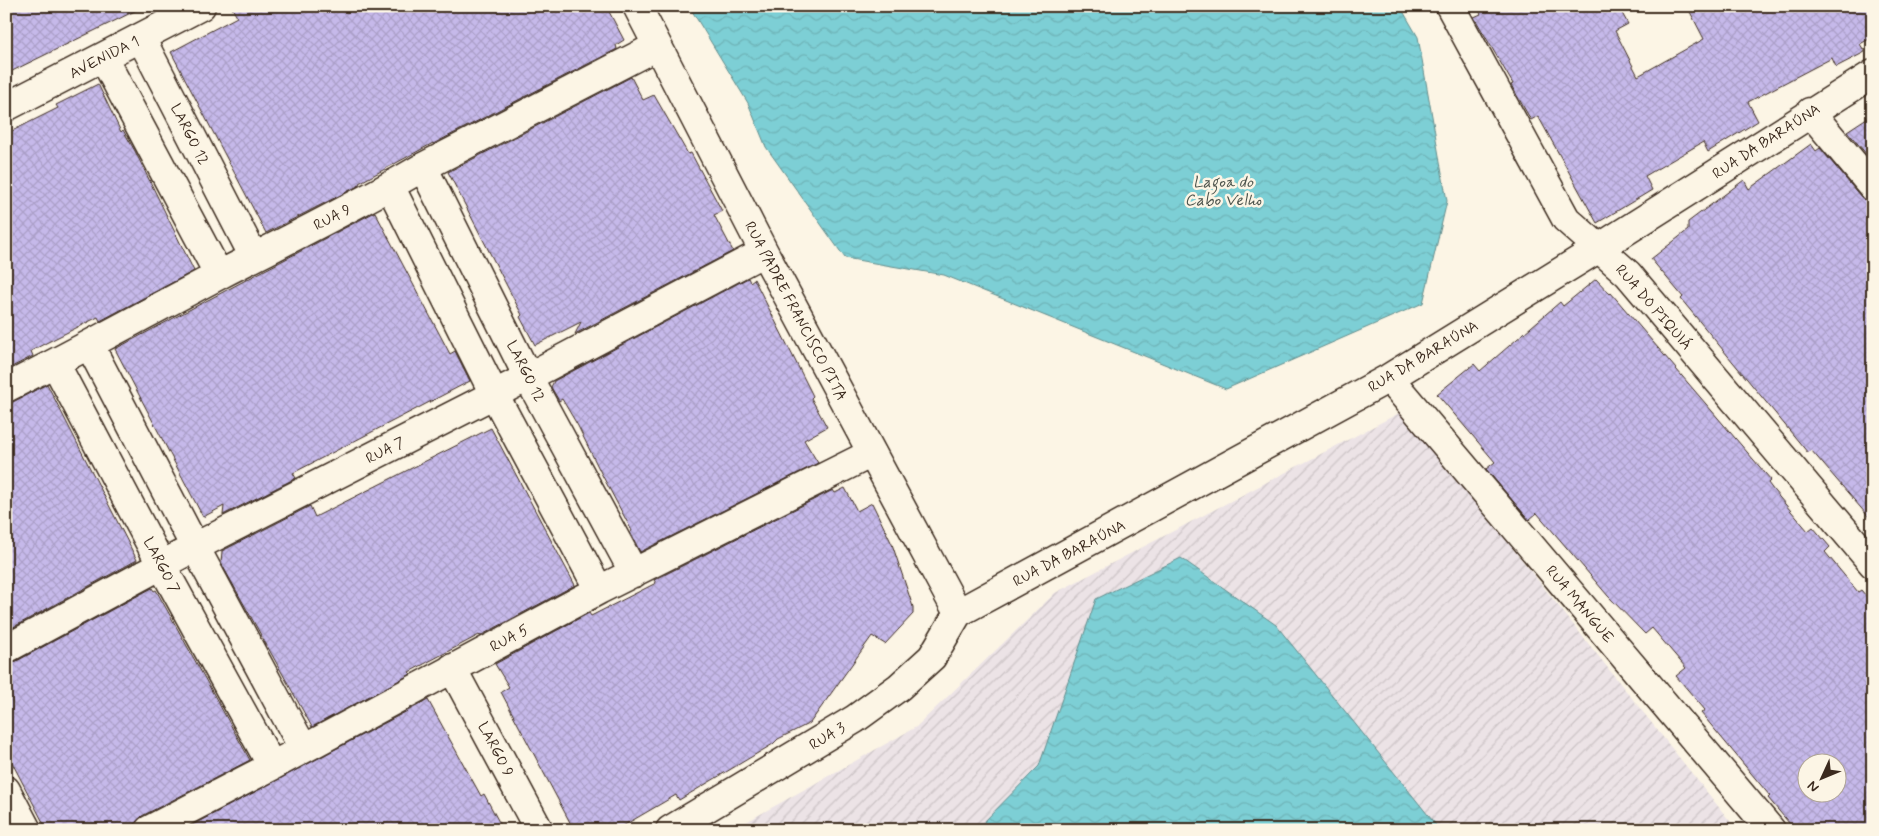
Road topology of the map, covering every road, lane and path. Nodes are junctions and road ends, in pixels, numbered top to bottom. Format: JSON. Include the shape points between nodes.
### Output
{"nodes":[{"id":1,"x":201,"y":6,"type":"edge"},
{"id":2,"x":637,"y":6,"type":"edge"},
{"id":3,"x":1450,"y":6,"type":"edge"},
{"id":4,"x":141,"y":38,"type":"junction"},
{"id":5,"x":657,"y":46,"type":"junction"},
{"id":6,"x":104,"y":57,"type":"junction"},
{"id":7,"x":1873,"y":74,"type":"edge"},
{"id":8,"x":6,"y":107,"type":"edge"},
{"id":9,"x":1810,"y":112,"type":"junction"},
{"id":10,"x":423,"y":167,"type":"junction"},
{"id":11,"x":390,"y":186,"type":"junction"},
{"id":12,"x":1873,"y":187,"type":"edge"},
{"id":13,"x":1599,"y":248,"type":"junction"},
{"id":14,"x":764,"y":252,"type":"junction"},
{"id":15,"x":254,"y":257,"type":"junction"},
{"id":16,"x":219,"y":275,"type":"junction"},
{"id":17,"x":90,"y":346,"type":"junction"},
{"id":18,"x":55,"y":363,"type":"junction"},
{"id":19,"x":528,"y":377,"type":"junction"},
{"id":20,"x":1388,"y":378,"type":"junction"},
{"id":21,"x":6,"y":388,"type":"edge"},
{"id":22,"x":494,"y":394,"type":"junction"},
{"id":23,"x":872,"y":453,"type":"junction"},
{"id":24,"x":195,"y":547,"type":"junction"},
{"id":25,"x":1873,"y":564,"type":"edge"},
{"id":26,"x":162,"y":566,"type":"junction"},
{"id":27,"x":634,"y":572,"type":"junction"},
{"id":28,"x":599,"y":590,"type":"junction"},
{"id":29,"x":958,"y":613,"type":"junction"},
{"id":30,"x":6,"y":649,"type":"edge"},
{"id":31,"x":452,"y":668,"type":"junction"},
{"id":32,"x":304,"y":748,"type":"junction"},
{"id":33,"x":272,"y":766,"type":"junction"},
{"id":34,"x":6,"y":790,"type":"edge"},
{"id":35,"x":27,"y":830,"type":"edge"},
{"id":36,"x":148,"y":830,"type":"edge"},
{"id":37,"x":539,"y":830,"type":"edge"},
{"id":38,"x":670,"y":830,"type":"edge"},
{"id":39,"x":1771,"y":830,"type":"edge"}],
"edges":[{"from":1,"to":4,"type":"street","name":"AVENIDA 1"},
{"from":2,"to":5,"type":"street","name":"RUA PADRE FRANCISCO PITA"},
{"from":3,"to":13,"type":"street","name":"RUA DO PIQUIÁ","via":[[1566,219]]},
{"from":4,"to":6,"type":"street","name":"AVENIDA 1"},
{"from":4,"to":15,"type":"street","name":"LARGO 12"},
{"from":5,"to":10,"type":"street","name":"RUA 9"},
{"from":5,"to":14,"type":"street","name":"RUA PADRE FRANCISCO PITA"},
{"from":6,"to":8,"type":"street","name":"AVENIDA 1"},
{"from":6,"to":16,"type":"street"},
{"from":7,"to":9,"type":"street","name":"RUA DA BARAÚNA"},
{"from":9,"to":12,"type":"street"},
{"from":9,"to":13,"type":"street","name":"RUA DA BARAÚNA"},
{"from":10,"to":11,"type":"street","name":"RUA 9"},
{"from":10,"to":19,"type":"street","name":"LARGO 12"},
{"from":11,"to":15,"type":"street","name":"RUA 9"},
{"from":11,"to":22,"type":"street"},
{"from":13,"to":20,"type":"street","name":"RUA DA BARAÚNA"},
{"from":13,"to":25,"type":"street","name":"RUA DO PIQUIÁ","via":[[1628,274]]},
{"from":14,"to":19,"type":"street","name":"RUA 7"},
{"from":14,"to":23,"type":"street","name":"RUA PADRE FRANCISCO PITA"},
{"from":15,"to":16,"type":"street","name":"RUA 9"},
{"from":16,"to":17,"type":"street","name":"RUA 9"},
{"from":17,"to":18,"type":"street","name":"RUA 9"},
{"from":17,"to":24,"type":"street"},
{"from":18,"to":21,"type":"street","name":"RUA 9"},
{"from":18,"to":26,"type":"street","name":"LARGO 7"},
{"from":19,"to":22,"type":"street","name":"RUA 7"},
{"from":19,"to":27,"type":"street","name":"LARGO 12"},
{"from":20,"to":29,"type":"street","name":"RUA DA BARAÚNA"},
{"from":20,"to":39,"type":"street","name":"RUA MANGUE"},
{"from":22,"to":24,"type":"street","name":"RUA 7"},
{"from":22,"to":28,"type":"street"},
{"from":23,"to":27,"type":"street","name":"RUA 5"},
{"from":23,"to":29,"type":"street","name":"RUA PADRE FRANCISCO PITA"},
{"from":24,"to":26,"type":"street","name":"RUA 7"},
{"from":24,"to":32,"type":"street"},
{"from":26,"to":30,"type":"street","name":"RUA 7"},
{"from":26,"to":33,"type":"street","name":"LARGO 7"},
{"from":27,"to":28,"type":"street","name":"RUA 5"},
{"from":28,"to":31,"type":"street","name":"RUA 5"},
{"from":29,"to":38,"type":"street","name":"RUA 3","via":[[932,657],[899,687],[856,719]]},
{"from":31,"to":32,"type":"street","name":"RUA 5"},
{"from":31,"to":37,"type":"street","name":"LARGO 9"},
{"from":32,"to":33,"type":"street","name":"RUA 5"},
{"from":33,"to":36,"type":"street","name":"RUA 5"},
{"from":34,"to":35,"type":"street"}]}
